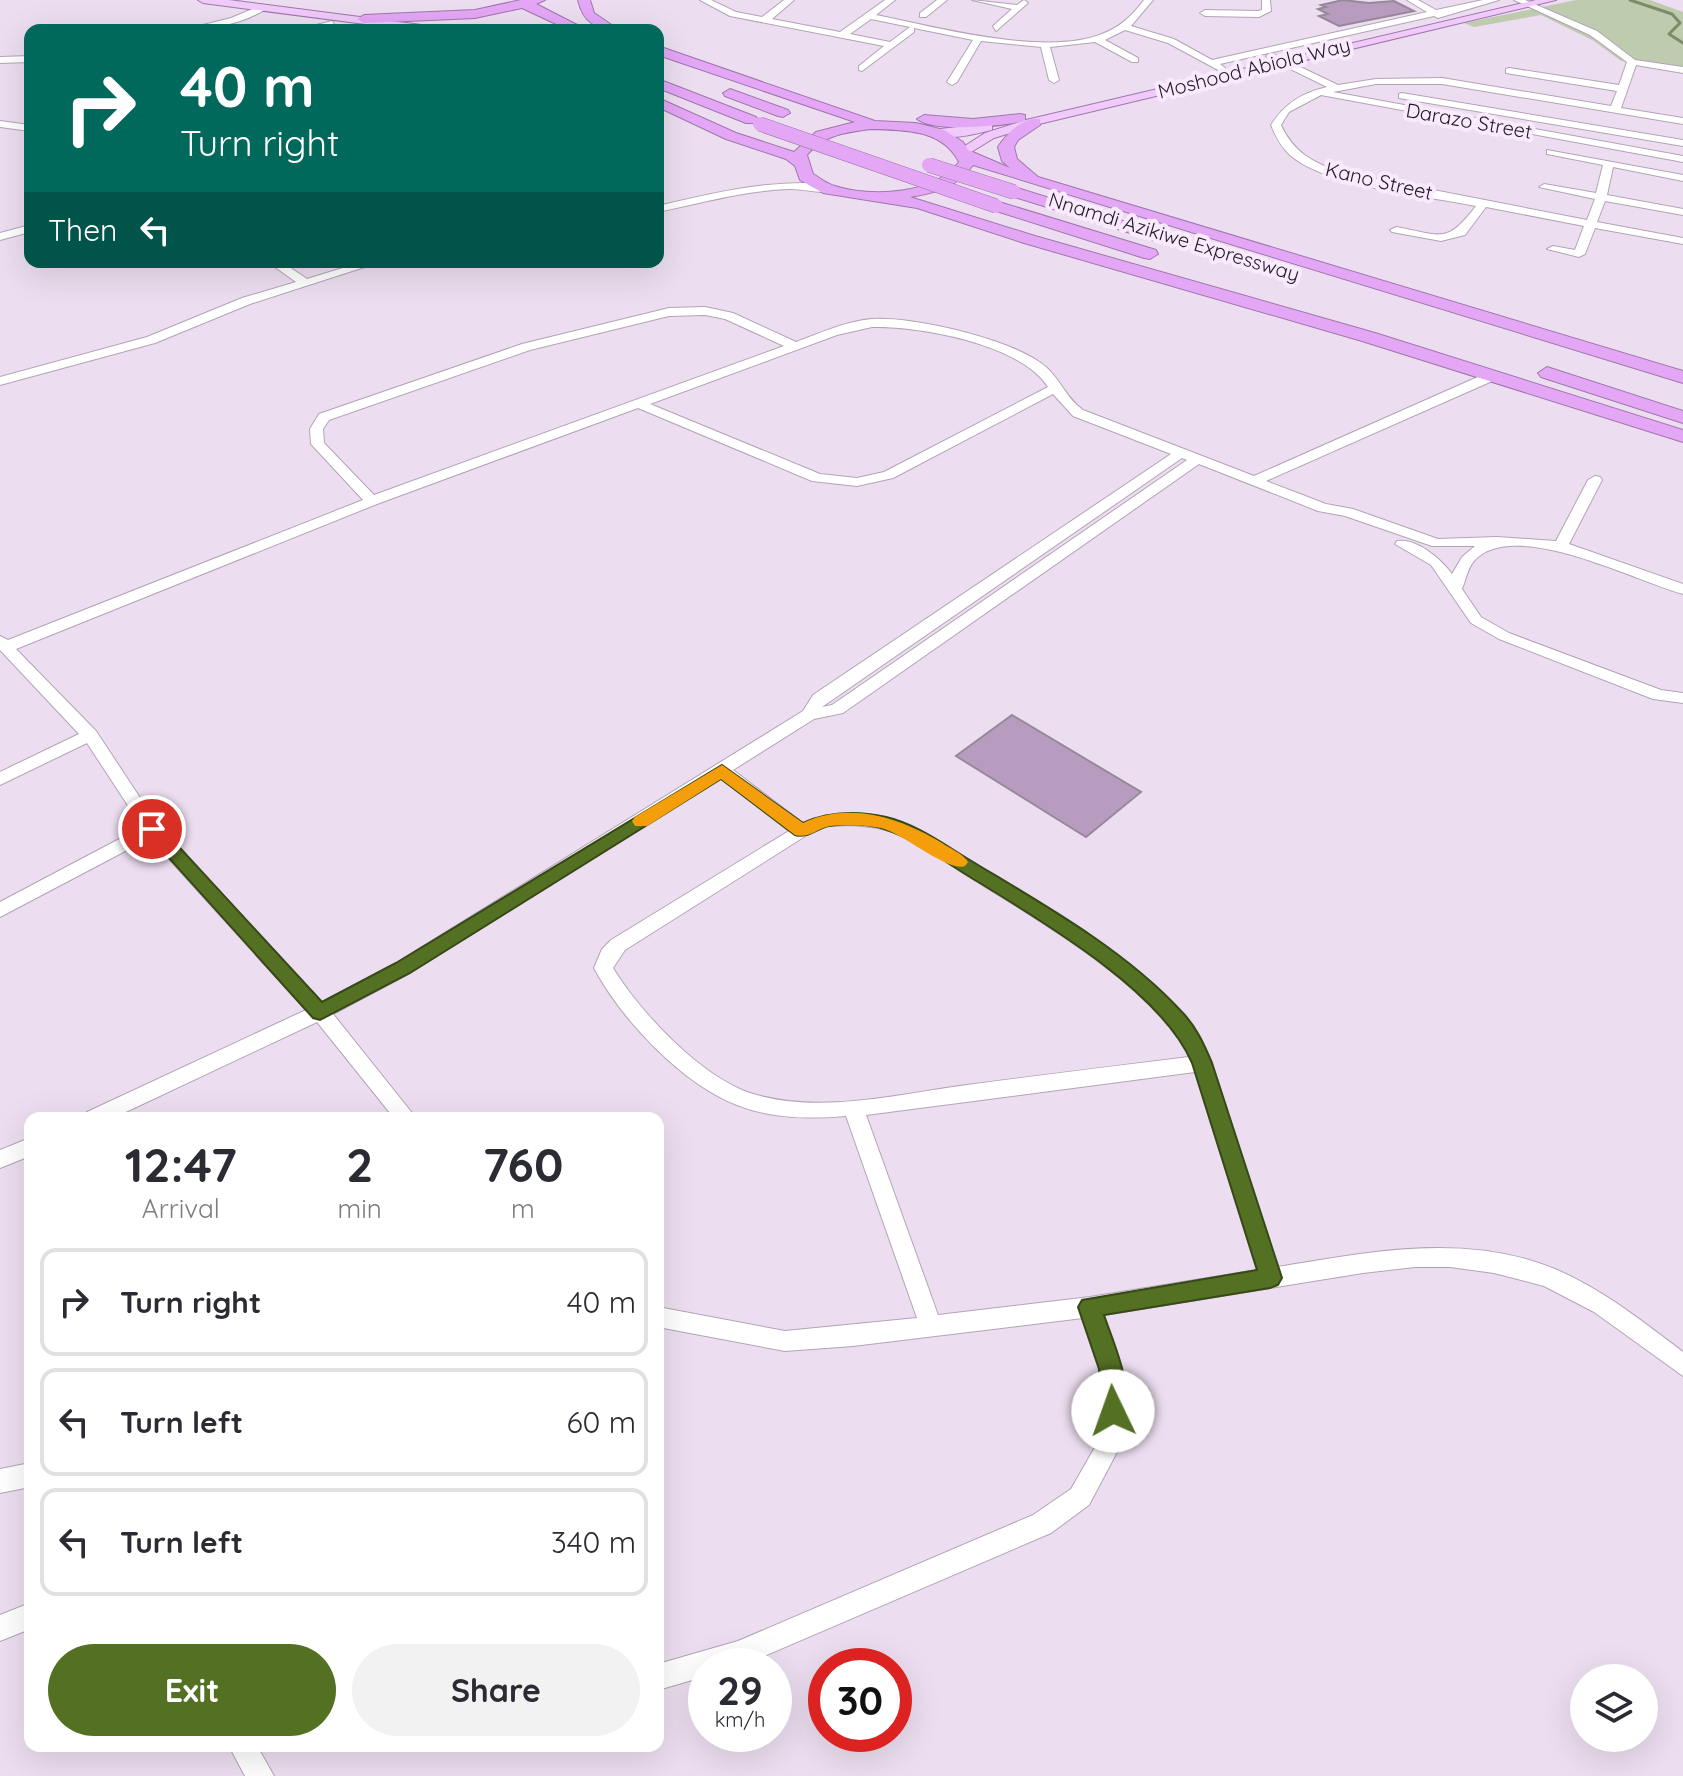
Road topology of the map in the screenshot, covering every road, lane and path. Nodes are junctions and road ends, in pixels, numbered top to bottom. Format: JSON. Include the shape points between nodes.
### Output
{"nodes":[{"id":1,"x":203,"y":0,"type":"edge"},
{"id":2,"x":539,"y":0,"type":"edge"},
{"id":3,"x":584,"y":0,"type":"edge"},
{"id":4,"x":704,"y":0,"type":"edge"},
{"id":5,"x":790,"y":0,"type":"edge"},
{"id":6,"x":891,"y":0,"type":"edge"},
{"id":7,"x":943,"y":0,"type":"edge"},
{"id":8,"x":976,"y":0,"type":"edge"},
{"id":9,"x":1028,"y":0,"type":"edge"},
{"id":10,"x":1149,"y":0,"type":"edge"},
{"id":11,"x":1266,"y":0,"type":"edge"},
{"id":12,"x":1411,"y":0,"type":"edge"},
{"id":13,"x":1495,"y":0,"type":"edge"},
{"id":14,"x":1551,"y":0,"type":"edge"},
{"id":15,"x":1521,"y":2,"type":"edge"},
{"id":16,"x":525,"y":4,"type":"junction"},
{"id":17,"x":265,"y":7,"type":"junction"},
{"id":18,"x":1019,"y":8,"type":"junction"},
{"id":19,"x":497,"y":10,"type":"junction"},
{"id":20,"x":1205,"y":13,"type":"dead end"},
{"id":21,"x":546,"y":15,"type":"junction"},
{"id":22,"x":923,"y":15,"type":"dead end"},
{"id":23,"x":870,"y":16,"type":"junction"},
{"id":24,"x":1443,"y":17,"type":"junction"},
{"id":25,"x":763,"y":21,"type":"junction"},
{"id":26,"x":520,"y":22,"type":"dead end"},
{"id":27,"x":216,"y":24,"type":"edge"},
{"id":28,"x":355,"y":24,"type":"edge"},
{"id":29,"x":370,"y":24,"type":"edge"},
{"id":30,"x":566,"y":24,"type":"edge"},
{"id":31,"x":580,"y":24,"type":"edge"},
{"id":32,"x":602,"y":24,"type":"edge"},
{"id":33,"x":1125,"y":27,"type":"junction"},
{"id":34,"x":996,"y":28,"type":"dead end"},
{"id":35,"x":911,"y":30,"type":"dead end"},
{"id":36,"x":841,"y":36,"type":"junction"},
{"id":37,"x":979,"y":37,"type":"junction"},
{"id":38,"x":1096,"y":39,"type":"junction"},
{"id":39,"x":1045,"y":44,"type":"junction"},
{"id":40,"x":892,"y":45,"type":"junction"},
{"id":41,"x":664,"y":52,"type":"edge"},
{"id":42,"x":1277,"y":58,"type":"junction"},
{"id":43,"x":24,"y":59,"type":"edge"},
{"id":44,"x":0,"y":60,"type":"edge"},
{"id":45,"x":1135,"y":60,"type":"dead end"},
{"id":46,"x":1632,"y":62,"type":"junction"},
{"id":47,"x":664,"y":67,"type":"edge"},
{"id":48,"x":862,"y":68,"type":"dead end"},
{"id":49,"x":1220,"y":68,"type":"junction"},
{"id":50,"x":1683,"y":70,"type":"edge"},
{"id":51,"x":1509,"y":71,"type":"dead end"},
{"id":52,"x":1054,"y":80,"type":"dead end"},
{"id":53,"x":952,"y":82,"type":"dead end"},
{"id":54,"x":664,"y":85,"type":"edge"},
{"id":55,"x":1337,"y":88,"type":"junction"},
{"id":56,"x":1623,"y":89,"type":"junction"},
{"id":57,"x":1324,"y":93,"type":"junction"},
{"id":58,"x":1402,"y":96,"type":"dead end"},
{"id":59,"x":1538,"y":97,"type":"junction"},
{"id":60,"x":664,"y":105,"type":"edge"},
{"id":61,"x":817,"y":105,"type":"junction"},
{"id":62,"x":1615,"y":110,"type":"junction"},
{"id":63,"x":1528,"y":118,"type":"junction"},
{"id":64,"x":1027,"y":120,"type":"junction"},
{"id":65,"x":1683,"y":121,"type":"edge"},
{"id":66,"x":0,"y":124,"type":"edge"},
{"id":67,"x":888,"y":125,"type":"junction"},
{"id":68,"x":24,"y":127,"type":"edge"},
{"id":69,"x":934,"y":132,"type":"junction"},
{"id":70,"x":866,"y":143,"type":"dead end"},
{"id":71,"x":1683,"y":143,"type":"edge"},
{"id":72,"x":964,"y":152,"type":"junction"},
{"id":73,"x":1551,"y":152,"type":"dead end"},
{"id":74,"x":908,"y":158,"type":"dead end"},
{"id":75,"x":1683,"y":159,"type":"edge"},
{"id":76,"x":1609,"y":163,"type":"junction"},
{"id":77,"x":798,"y":164,"type":"junction"},
{"id":78,"x":1034,"y":178,"type":"junction"},
{"id":79,"x":1683,"y":178,"type":"edge"},
{"id":80,"x":1544,"y":187,"type":"dead end"},
{"id":81,"x":831,"y":189,"type":"junction"},
{"id":82,"x":731,"y":194,"type":"junction"},
{"id":83,"x":877,"y":196,"type":"junction"},
{"id":84,"x":1601,"y":197,"type":"junction"},
{"id":85,"x":1483,"y":204,"type":"junction"},
{"id":86,"x":664,"y":208,"type":"edge"},
{"id":87,"x":1683,"y":212,"type":"edge"},
{"id":88,"x":1591,"y":225,"type":"junction"},
{"id":89,"x":24,"y":230,"type":"edge"},
{"id":90,"x":1396,"y":230,"type":"dead end"},
{"id":91,"x":0,"y":237,"type":"edge"},
{"id":92,"x":1683,"y":241,"type":"edge"},
{"id":93,"x":1553,"y":249,"type":"dead end"},
{"id":94,"x":283,"y":268,"type":"edge"},
{"id":95,"x":352,"y":268,"type":"edge"},
{"id":96,"x":1350,"y":276,"type":"junction"},
{"id":97,"x":303,"y":281,"type":"junction"},
{"id":98,"x":1283,"y":310,"type":"junction"},
{"id":99,"x":1505,"y":340,"type":"junction"},
{"id":100,"x":795,"y":346,"type":"junction"},
{"id":101,"x":1528,"y":367,"type":"dead end"},
{"id":102,"x":1494,"y":375,"type":"junction"},
{"id":103,"x":0,"y":381,"type":"edge"},
{"id":104,"x":1055,"y":388,"type":"junction"},
{"id":105,"x":1682,"y":389,"type":"edge"},
{"id":106,"x":640,"y":404,"type":"junction"},
{"id":107,"x":1683,"y":417,"type":"edge"},
{"id":108,"x":1683,"y":436,"type":"edge"},
{"id":109,"x":1179,"y":454,"type":"junction"},
{"id":110,"x":1196,"y":460,"type":"junction"},
{"id":111,"x":1595,"y":480,"type":"dead end"},
{"id":112,"x":1253,"y":482,"type":"junction"},
{"id":113,"x":372,"y":501,"type":"junction"},
{"id":114,"x":1323,"y":508,"type":"junction"},
{"id":115,"x":1497,"y":541,"type":"junction"},
{"id":116,"x":1561,"y":546,"type":"junction"},
{"id":117,"x":1456,"y":587,"type":"junction"},
{"id":118,"x":1683,"y":589,"type":"edge"},
{"id":119,"x":906,"y":640,"type":"junction"},
{"id":120,"x":3,"y":644,"type":"edge"},
{"id":121,"x":922,"y":650,"type":"junction"},
{"id":122,"x":1683,"y":698,"type":"edge"},
{"id":123,"x":809,"y":715,"type":"junction"},
{"id":124,"x":90,"y":735,"type":"junction"},
{"id":125,"x":722,"y":771,"type":"junction"},
{"id":126,"x":0,"y":779,"type":"edge"},
{"id":127,"x":152,"y":829,"type":"junction"},
{"id":128,"x":801,"y":831,"type":"junction"},
{"id":129,"x":0,"y":910,"type":"edge"},
{"id":130,"x":320,"y":1012,"type":"junction"},
{"id":131,"x":1202,"y":1063,"type":"junction"},
{"id":132,"x":853,"y":1107,"type":"junction"},
{"id":133,"x":107,"y":1112,"type":"edge"},
{"id":134,"x":401,"y":1112,"type":"edge"},
{"id":135,"x":24,"y":1149,"type":"edge"},
{"id":136,"x":0,"y":1159,"type":"edge"},
{"id":137,"x":1270,"y":1278,"type":"junction"},
{"id":138,"x":1090,"y":1307,"type":"junction"},
{"id":139,"x":664,"y":1318,"type":"edge"},
{"id":140,"x":930,"y":1324,"type":"junction"},
{"id":141,"x":1683,"y":1365,"type":"edge"},
{"id":142,"x":24,"y":1476,"type":"edge"},
{"id":143,"x":0,"y":1481,"type":"edge"},
{"id":144,"x":24,"y":1618,"type":"edge"},
{"id":145,"x":0,"y":1628,"type":"edge"},
{"id":146,"x":664,"y":1675,"type":"edge"},
{"id":147,"x":246,"y":1752,"type":"edge"},
{"id":148,"x":260,"y":1776,"type":"edge"}],
"edges":[{"from":1,"to":17,"type":"main road"},
{"from":2,"to":16,"type":"highway"},
{"from":3,"to":32,"type":"highway","via":[[588,15]]},
{"from":4,"to":25,"type":"street","via":[[720,10]]},
{"from":5,"to":25,"type":"street"},
{"from":6,"to":23,"type":"street"},
{"from":7,"to":22,"type":"street"},
{"from":8,"to":18,"type":"street"},
{"from":9,"to":18,"type":"street"},
{"from":10,"to":33,"type":"street"},
{"from":11,"to":20,"type":"street","via":[[1266,11],[1259,14]]},
{"from":12,"to":24,"type":"street"},
{"from":13,"to":24,"type":"street"},
{"from":14,"to":15,"type":"main road","name":"Moshood Abiola Way"},
{"from":15,"to":24,"type":"main road","name":"Moshood Abiola Way"},
{"from":15,"to":46,"type":"street","via":[[1611,43]]},
{"from":16,"to":19,"type":"highway"},
{"from":16,"to":21,"type":"highway"},
{"from":17,"to":27,"type":"street"},
{"from":17,"to":28,"type":"main road"},
{"from":18,"to":34,"type":"street"},
{"from":19,"to":26,"type":"highway"},
{"from":19,"to":29,"type":"highway"},
{"from":21,"to":30,"type":"highway"},
{"from":21,"to":31,"type":"highway"},
{"from":23,"to":36,"type":"street"},
{"from":23,"to":37,"type":"street"},
{"from":24,"to":42,"type":"main road","name":"Moshood Abiola Way"},
{"from":24,"to":49,"type":"street"},
{"from":25,"to":36,"type":"street"},
{"from":33,"to":38,"type":"street"},
{"from":33,"to":49,"type":"street","via":[[1164,38]]},
{"from":35,"to":40,"type":"street"},
{"from":36,"to":40,"type":"street"},
{"from":37,"to":39,"type":"street"},
{"from":37,"to":53,"type":"street"},
{"from":38,"to":39,"type":"street"},
{"from":38,"to":45,"type":"street"},
{"from":39,"to":52,"type":"street"},
{"from":40,"to":48,"type":"street"},
{"from":41,"to":61,"type":"highway"},
{"from":42,"to":49,"type":"main road","name":"Moshood Abiola Way"},
{"from":42,"to":55,"type":"street"},
{"from":43,"to":44,"type":"street"},
{"from":46,"to":50,"type":"street"},
{"from":46,"to":56,"type":"street"},
{"from":47,"to":70,"type":"highway"},
{"from":49,"to":64,"type":"main road","name":"Moshood Abiola Way"},
{"from":51,"to":56,"type":"street"},
{"from":54,"to":98,"type":"highway","name":"Nnamdi Azikiwe Expressway","bridge":true,"via":[[996,206],[1434,338]]},
{"from":55,"to":57,"type":"street","name":"Kano Street"},
{"from":55,"to":59,"type":"street","name":"Kano Street","via":[[1427,79]]},
{"from":56,"to":62,"type":"street"},
{"from":57,"to":75,"type":"street","name":"Darazo Street"},
{"from":57,"to":85,"type":"street","name":"Kano Street","via":[[1279,116],[1279,135],[1297,156],[1336,173]]},
{"from":58,"to":63,"type":"street"},
{"from":59,"to":62,"type":"street","name":"Kano Street"},
{"from":59,"to":63,"type":"street"},
{"from":60,"to":77,"type":"highway","via":[[791,156]]},
{"from":61,"to":64,"type":"highway","via":[[961,123]]},
{"from":61,"to":67,"type":"highway"},
{"from":62,"to":65,"type":"street","name":"Kano Street"},
{"from":63,"to":71,"type":"street"},
{"from":64,"to":69,"type":"main road","name":"Moshood Abiola Way"},
{"from":64,"to":72,"type":"main road","name":"Moshood Abiola Way","via":[[979,138]]},
{"from":64,"to":78,"type":"highway","via":[[1006,147],[1010,161]]},
{"from":66,"to":68,"type":"street"},
{"from":67,"to":69,"type":"highway"},
{"from":67,"to":77,"type":"highway","via":[[823,134],[803,147]]},
{"from":69,"to":72,"type":"highway","name":"Nnamdi Azikiwe Expressway"},
{"from":72,"to":78,"type":"highway","name":"Nnamdi Azikiwe Expressway","via":[[978,162]]},
{"from":72,"to":83,"type":"highway","via":[[963,172],[939,188]]},
{"from":73,"to":76,"type":"street"},
{"from":74,"to":99,"type":"highway","name":"Nnamdi Azikiwe Expressway","bridge":true},
{"from":76,"to":79,"type":"street"},
{"from":76,"to":84,"type":"street"},
{"from":77,"to":81,"type":"highway","via":[[815,182]]},
{"from":77,"to":82,"type":"street","via":[[782,177]]},
{"from":78,"to":96,"type":"highway","name":"Nnamdi Azikiwe Expressway"},
{"from":80,"to":84,"type":"street"},
{"from":81,"to":82,"type":"street","via":[[803,185]]},
{"from":81,"to":83,"type":"highway"},
{"from":82,"to":86,"type":"street"},
{"from":83,"to":98,"type":"highway","name":"Nnamdi Azikiwe Expressway"},
{"from":84,"to":87,"type":"street"},
{"from":84,"to":88,"type":"street"},
{"from":85,"to":88,"type":"street","name":"Kano Street"},
{"from":85,"to":90,"type":"street","via":[[1461,233],[1441,238]]},
{"from":88,"to":92,"type":"street","name":"Kano Street"},
{"from":88,"to":93,"type":"street","via":[[1579,254]]},
{"from":89,"to":91,"type":"street"},
{"from":94,"to":97,"type":"street"},
{"from":95,"to":97,"type":"street"},
{"from":96,"to":99,"type":"highway"},
{"from":96,"to":105,"type":"highway","name":"Nnamdi Azikiwe Expressway"},
{"from":97,"to":103,"type":"street","via":[[151,340]]},
{"from":98,"to":102,"type":"highway","name":"Nnamdi Azikiwe Expressway"},
{"from":99,"to":105,"type":"highway","name":"Nnamdi Azikiwe Expressway"},
{"from":100,"to":104,"type":"street","via":[[871,323],[912,325],[1020,358],[1042,370]]},
{"from":100,"to":106,"type":"street"},
{"from":100,"to":113,"type":"street","via":[[729,316],[669,312],[526,347],[324,417],[317,425],[318,444]]},
{"from":101,"to":107,"type":"highway"},
{"from":102,"to":108,"type":"highway","name":"Nnamdi Azikiwe Expressway"},
{"from":102,"to":112,"type":"street"},
{"from":104,"to":106,"type":"street","via":[[888,475],[857,482],[817,478]]},
{"from":104,"to":109,"type":"street","via":[[1078,413]]},
{"from":106,"to":113,"type":"street"},
{"from":109,"to":110,"type":"street"},
{"from":109,"to":119,"type":"street"},
{"from":110,"to":112,"type":"street"},
{"from":110,"to":121,"type":"street"},
{"from":111,"to":116,"type":"street"},
{"from":112,"to":114,"type":"street"},
{"from":113,"to":120,"type":"street"},
{"from":114,"to":115,"type":"street","via":[[1428,541]]},
{"from":114,"to":117,"type":"street","via":[[1430,557]]},
{"from":115,"to":116,"type":"street"},
{"from":115,"to":117,"type":"street","via":[[1473,551],[1460,567]]},
{"from":116,"to":118,"type":"street"},
{"from":117,"to":122,"type":"street","via":[[1476,620],[1504,636],[1659,695]]},
{"from":119,"to":121,"type":"street"},
{"from":119,"to":123,"type":"street","via":[[819,699]]},
{"from":120,"to":124,"type":"street"},
{"from":121,"to":123,"type":"street","via":[[837,709]]},
{"from":123,"to":125,"type":"street"},
{"from":124,"to":126,"type":"street"},
{"from":124,"to":127,"type":"street"},
{"from":125,"to":128,"type":"street"},
{"from":125,"to":130,"type":"street","via":[[416,960]]},
{"from":127,"to":129,"type":"street"},
{"from":127,"to":130,"type":"street"},
{"from":128,"to":131,"type":"street","via":[[825,820],[851,819],[885,823],[918,837],[1065,927],[1124,972],[1174,1016]]},
{"from":128,"to":132,"type":"street","via":[[618,945],[603,968],[648,1024],[706,1081],[744,1099],[786,1107]]},
{"from":130,"to":133,"type":"street"},
{"from":130,"to":134,"type":"street"},
{"from":131,"to":132,"type":"street"},
{"from":131,"to":137,"type":"street"},
{"from":132,"to":140,"type":"street"},
{"from":135,"to":136,"type":"street"},
{"from":137,"to":138,"type":"street"},
{"from":137,"to":141,"type":"street","via":[[1415,1257],[1494,1263],[1549,1277],[1602,1305]]},
{"from":138,"to":140,"type":"street"},
{"from":138,"to":146,"type":"street","via":[[1111,1369],[1113,1411],[1105,1452],[1080,1497],[1042,1524],[739,1654]]},
{"from":139,"to":140,"type":"street","via":[[785,1341]]},
{"from":142,"to":143,"type":"street"},
{"from":144,"to":145,"type":"street"},
{"from":147,"to":148,"type":"street"}]}
